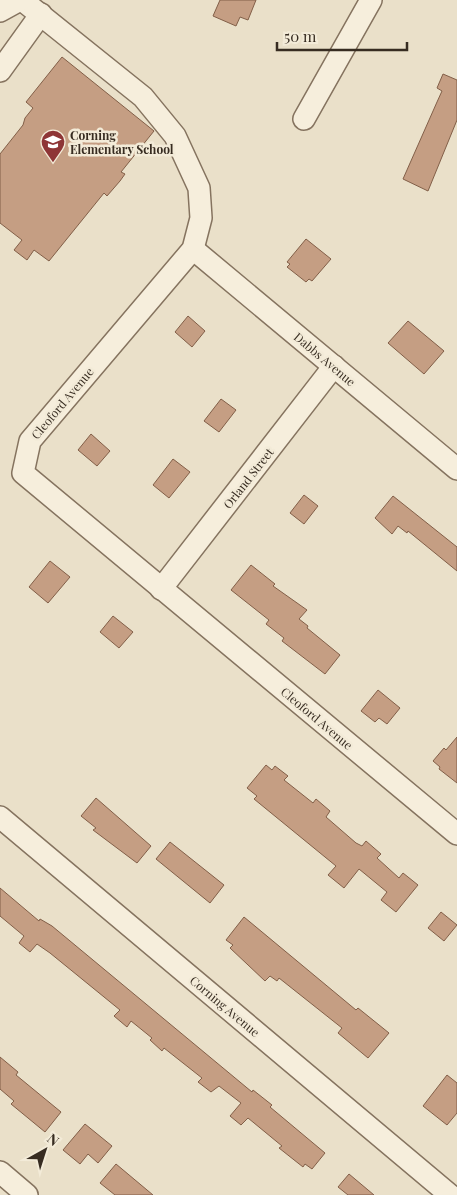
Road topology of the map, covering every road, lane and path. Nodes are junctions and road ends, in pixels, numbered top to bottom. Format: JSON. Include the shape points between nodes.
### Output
{"nodes":[{"id":1,"x":21,"y":0,"type":"edge"},
{"id":2,"x":371,"y":0,"type":"edge"},
{"id":3,"x":0,"y":11,"type":"edge"},
{"id":4,"x":41,"y":14,"type":"junction"},
{"id":5,"x":0,"y":71,"type":"edge"},
{"id":6,"x":304,"y":119,"type":"dead end"},
{"id":7,"x":193,"y":249,"type":"junction"},
{"id":8,"x":334,"y":366,"type":"junction"},
{"id":9,"x":457,"y":469,"type":"edge"},
{"id":10,"x":161,"y":589,"type":"junction"},
{"id":11,"x":0,"y":817,"type":"edge"},
{"id":12,"x":457,"y":834,"type":"edge"},
{"id":13,"x":0,"y":1172,"type":"edge"},
{"id":14,"x":27,"y":1195,"type":"edge"},
{"id":15,"x":450,"y":1195,"type":"edge"}],
"edges":[{"from":1,"to":3,"type":"street","name":"Cleoford Avenue"},
{"from":1,"to":4,"type":"street","name":"Cleoford Avenue"},
{"from":2,"to":6,"type":"street"},
{"from":4,"to":5,"type":"street"},
{"from":4,"to":7,"type":"street","name":"Cleoford Avenue","via":[[143,97],[175,136],[199,188],[201,218]]},
{"from":7,"to":8,"type":"street","name":"Dabbs Avenue"},
{"from":7,"to":10,"type":"street","name":"Cleoford Avenue","via":[[30,441],[23,473]]},
{"from":8,"to":9,"type":"street","name":"Dabbs Avenue"},
{"from":8,"to":10,"type":"street","name":"Orland Street"},
{"from":10,"to":12,"type":"street","name":"Cleoford Avenue"},
{"from":11,"to":15,"type":"street","name":"Corning Avenue"},
{"from":13,"to":14,"type":"street"}]}
